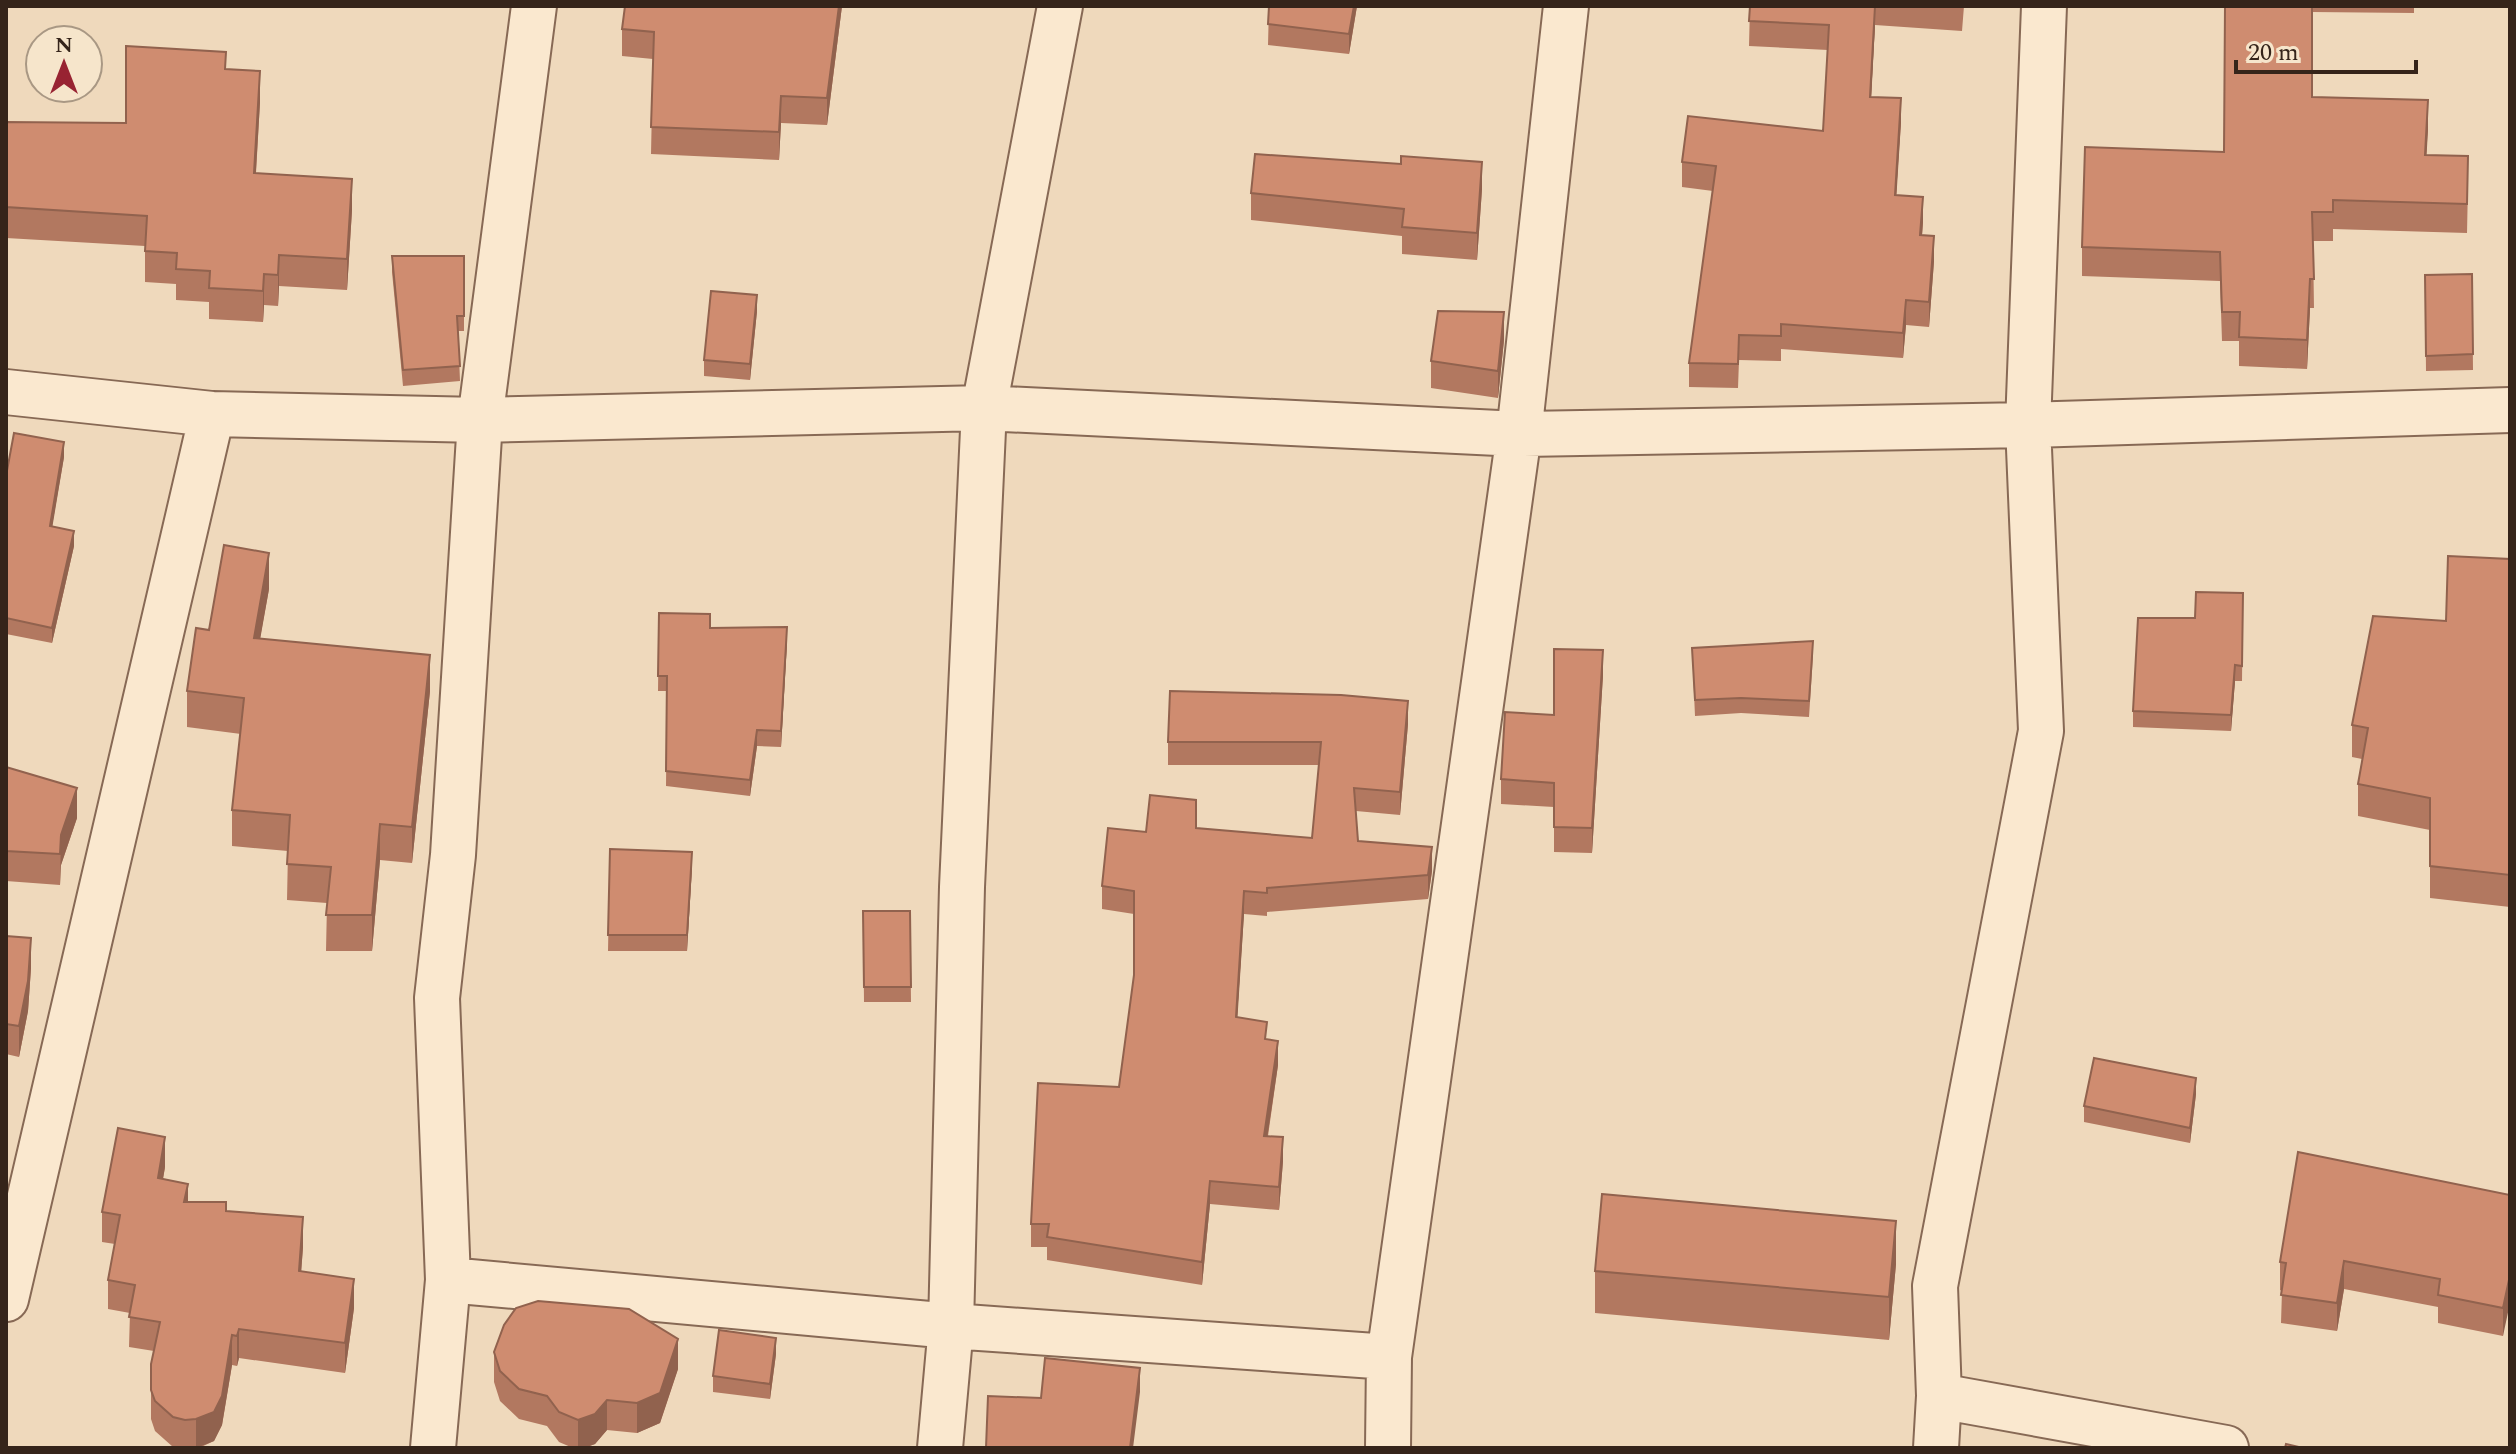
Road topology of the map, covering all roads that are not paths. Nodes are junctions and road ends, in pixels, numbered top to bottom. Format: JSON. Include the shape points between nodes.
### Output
{"nodes":[{"id":1,"x":534,"y":6,"type":"edge"},
{"id":2,"x":1060,"y":6,"type":"edge"},
{"id":3,"x":1566,"y":6,"type":"edge"},
{"id":4,"x":2044,"y":6,"type":"edge"},
{"id":5,"x":6,"y":392,"type":"edge"},
{"id":6,"x":984,"y":408,"type":"junction"},
{"id":7,"x":2510,"y":410,"type":"edge"},
{"id":8,"x":212,"y":414,"type":"junction"},
{"id":9,"x":480,"y":420,"type":"junction"},
{"id":10,"x":2028,"y":425,"type":"junction"},
{"id":11,"x":1519,"y":434,"type":"junction"},
{"id":12,"x":448,"y":1280,"type":"junction"},
{"id":13,"x":6,"y":1299,"type":"edge"},
{"id":14,"x":951,"y":1326,"type":"junction"},
{"id":15,"x":1389,"y":1357,"type":"junction"},
{"id":16,"x":1939,"y":1396,"type":"junction"},
{"id":17,"x":433,"y":1448,"type":"edge"},
{"id":18,"x":940,"y":1448,"type":"edge"},
{"id":19,"x":1388,"y":1448,"type":"edge"},
{"id":20,"x":1936,"y":1448,"type":"edge"},
{"id":21,"x":2226,"y":1448,"type":"edge"}],
"edges":[{"from":1,"to":9,"type":"street"},
{"from":2,"to":6,"type":"street"},
{"from":3,"to":11,"type":"street"},
{"from":4,"to":10,"type":"street"},
{"from":5,"to":8,"type":"street"},
{"from":6,"to":9,"type":"street"},
{"from":6,"to":11,"type":"street"},
{"from":6,"to":14,"type":"street","via":[[962,887]]},
{"from":7,"to":10,"type":"street"},
{"from":8,"to":9,"type":"street"},
{"from":8,"to":13,"type":"street"},
{"from":9,"to":12,"type":"street","via":[[453,855],[437,998]]},
{"from":10,"to":11,"type":"street"},
{"from":10,"to":16,"type":"street","via":[[2041,731],[1935,1286]]},
{"from":11,"to":15,"type":"street"},
{"from":12,"to":14,"type":"street"},
{"from":12,"to":17,"type":"street"},
{"from":14,"to":15,"type":"street"},
{"from":14,"to":18,"type":"street"},
{"from":15,"to":19,"type":"street"},
{"from":16,"to":20,"type":"street"},
{"from":16,"to":21,"type":"street"}]}
